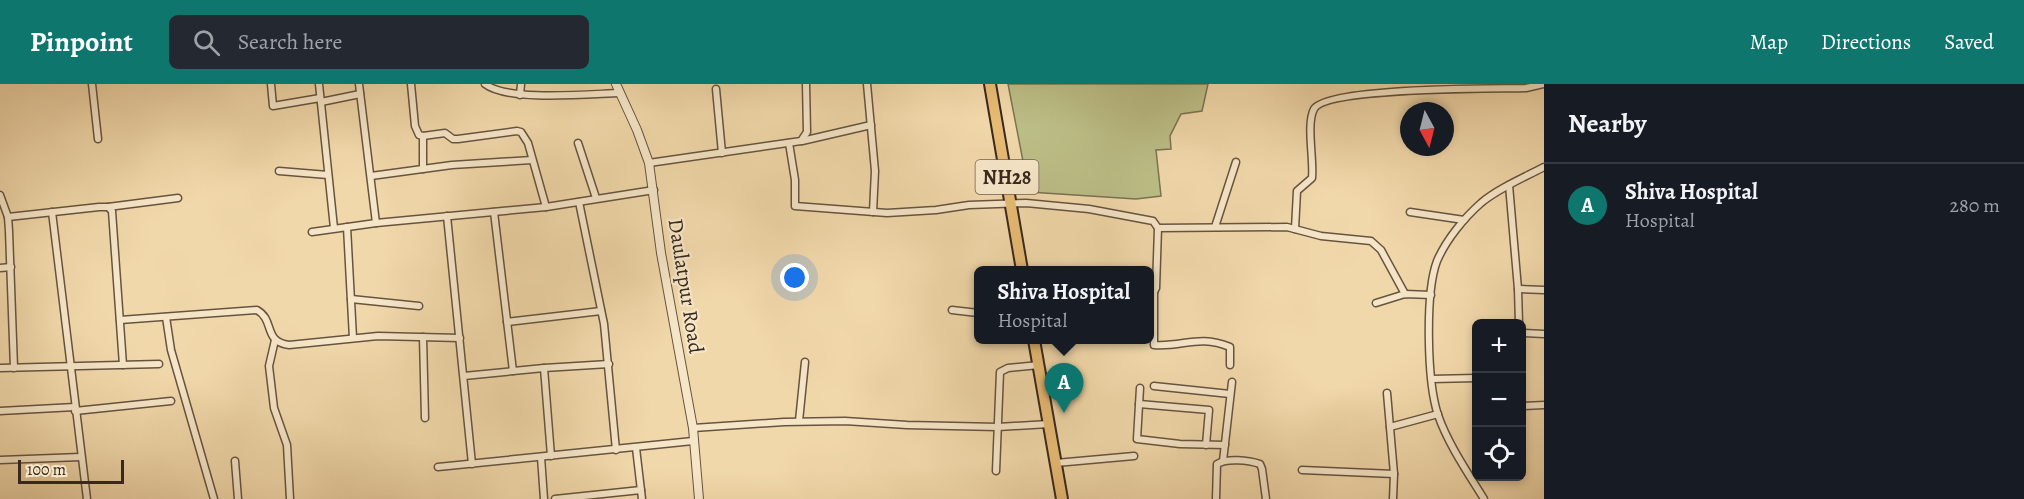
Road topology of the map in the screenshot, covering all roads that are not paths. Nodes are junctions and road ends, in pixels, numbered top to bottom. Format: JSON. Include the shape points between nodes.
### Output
{"nodes":[{"id":1,"x":92,"y":84,"type":"edge"},
{"id":2,"x":271,"y":84,"type":"edge"},
{"id":3,"x":319,"y":84,"type":"edge"},
{"id":4,"x":360,"y":84,"type":"edge"},
{"id":5,"x":411,"y":84,"type":"edge"},
{"id":6,"x":485,"y":84,"type":"edge"},
{"id":7,"x":520,"y":84,"type":"edge"},
{"id":8,"x":616,"y":84,"type":"edge"},
{"id":9,"x":806,"y":84,"type":"edge"},
{"id":10,"x":867,"y":84,"type":"edge"},
{"id":11,"x":990,"y":84,"type":"edge"},
{"id":12,"x":1544,"y":84,"type":"edge"},
{"id":13,"x":1482,"y":86,"type":"edge"},
{"id":14,"x":716,"y":89,"type":"dead end"},
{"id":15,"x":620,"y":93,"type":"junction"},
{"id":16,"x":360,"y":94,"type":"junction"},
{"id":17,"x":520,"y":94,"type":"junction"},
{"id":18,"x":320,"y":100,"type":"junction"},
{"id":19,"x":871,"y":125,"type":"junction"},
{"id":20,"x":423,"y":136,"type":"junction"},
{"id":21,"x":98,"y":139,"type":"dead end"},
{"id":22,"x":801,"y":141,"type":"junction"},
{"id":23,"x":578,"y":143,"type":"dead end"},
{"id":24,"x":789,"y":143,"type":"junction"},
{"id":25,"x":722,"y":153,"type":"junction"},
{"id":26,"x":532,"y":160,"type":"junction"},
{"id":27,"x":1236,"y":162,"type":"dead end"},
{"id":28,"x":649,"y":163,"type":"junction"},
{"id":29,"x":1544,"y":167,"type":"edge"},
{"id":30,"x":423,"y":169,"type":"junction"},
{"id":31,"x":279,"y":171,"type":"dead end"},
{"id":32,"x":328,"y":175,"type":"junction"},
{"id":33,"x":371,"y":176,"type":"junction"},
{"id":34,"x":1509,"y":184,"type":"junction"},
{"id":35,"x":654,"y":190,"type":"junction"},
{"id":36,"x":0,"y":195,"type":"edge"},
{"id":37,"x":178,"y":198,"type":"dead end"},
{"id":38,"x":596,"y":198,"type":"junction"},
{"id":39,"x":579,"y":202,"type":"junction"},
{"id":40,"x":1011,"y":204,"type":"junction"},
{"id":41,"x":108,"y":207,"type":"junction"},
{"id":42,"x":546,"y":207,"type":"junction"},
{"id":43,"x":52,"y":212,"type":"junction"},
{"id":44,"x":494,"y":212,"type":"junction"},
{"id":45,"x":873,"y":212,"type":"junction"},
{"id":46,"x":1410,"y":212,"type":"dead end"},
{"id":47,"x":447,"y":216,"type":"junction"},
{"id":48,"x":8,"y":217,"type":"junction"},
{"id":49,"x":1464,"y":220,"type":"junction"},
{"id":50,"x":376,"y":223,"type":"junction"},
{"id":51,"x":347,"y":226,"type":"junction"},
{"id":52,"x":1215,"y":227,"type":"junction"},
{"id":53,"x":334,"y":228,"type":"junction"},
{"id":54,"x":1158,"y":228,"type":"junction"},
{"id":55,"x":1295,"y":229,"type":"junction"},
{"id":56,"x":312,"y":232,"type":"dead end"},
{"id":57,"x":1021,"y":266,"type":"edge"},
{"id":58,"x":11,"y":267,"type":"junction"},
{"id":59,"x":0,"y":268,"type":"edge"},
{"id":60,"x":1154,"y":288,"type":"edge"},
{"id":61,"x":1518,"y":289,"type":"junction"},
{"id":62,"x":1544,"y":290,"type":"edge"},
{"id":63,"x":1406,"y":294,"type":"junction"},
{"id":64,"x":1431,"y":295,"type":"junction"},
{"id":65,"x":351,"y":299,"type":"junction"},
{"id":66,"x":1376,"y":303,"type":"dead end"},
{"id":67,"x":419,"y":306,"type":"dead end"},
{"id":68,"x":952,"y":310,"type":"dead end"},
{"id":69,"x":601,"y":311,"type":"junction"},
{"id":70,"x":974,"y":313,"type":"edge"},
{"id":71,"x":166,"y":317,"type":"junction"},
{"id":72,"x":1519,"y":319,"type":"edge"},
{"id":73,"x":120,"y":320,"type":"junction"},
{"id":74,"x":507,"y":322,"type":"junction"},
{"id":75,"x":1526,"y":333,"type":"edge"},
{"id":76,"x":1544,"y":334,"type":"edge"},
{"id":77,"x":423,"y":337,"type":"junction"},
{"id":78,"x":353,"y":338,"type":"junction"},
{"id":79,"x":460,"y":338,"type":"junction"},
{"id":80,"x":275,"y":340,"type":"junction"},
{"id":81,"x":1035,"y":344,"type":"edge"},
{"id":82,"x":1154,"y":344,"type":"edge"},
{"id":83,"x":805,"y":362,"type":"dead end"},
{"id":84,"x":159,"y":364,"type":"dead end"},
{"id":85,"x":609,"y":364,"type":"junction"},
{"id":86,"x":123,"y":365,"type":"junction"},
{"id":87,"x":1039,"y":365,"type":"junction"},
{"id":88,"x":1230,"y":365,"type":"dead end"},
{"id":89,"x":69,"y":366,"type":"junction"},
{"id":90,"x":0,"y":368,"type":"edge"},
{"id":91,"x":14,"y":368,"type":"junction"},
{"id":92,"x":544,"y":368,"type":"junction"},
{"id":93,"x":513,"y":371,"type":"junction"},
{"id":94,"x":464,"y":376,"type":"junction"},
{"id":95,"x":1472,"y":378,"type":"edge"},
{"id":96,"x":1432,"y":379,"type":"junction"},
{"id":97,"x":1232,"y":382,"type":"dead end"},
{"id":98,"x":1154,"y":387,"type":"dead end"},
{"id":99,"x":1140,"y":388,"type":"dead end"},
{"id":100,"x":1387,"y":393,"type":"dead end"},
{"id":101,"x":1230,"y":394,"type":"junction"},
{"id":102,"x":171,"y":401,"type":"dead end"},
{"id":103,"x":1139,"y":404,"type":"junction"},
{"id":104,"x":1544,"y":405,"type":"edge"},
{"id":105,"x":1526,"y":406,"type":"edge"},
{"id":106,"x":75,"y":409,"type":"junction"},
{"id":107,"x":0,"y":411,"type":"edge"},
{"id":108,"x":1438,"y":414,"type":"junction"},
{"id":109,"x":424,"y":418,"type":"dead end"},
{"id":110,"x":799,"y":422,"type":"junction"},
{"id":111,"x":1049,"y":424,"type":"junction"},
{"id":112,"x":1390,"y":427,"type":"junction"},
{"id":113,"x":693,"y":428,"type":"junction"},
{"id":114,"x":998,"y":428,"type":"junction"},
{"id":115,"x":693,"y":441,"type":"junction"},
{"id":116,"x":1206,"y":445,"type":"junction"},
{"id":117,"x":1225,"y":445,"type":"junction"},
{"id":118,"x":636,"y":448,"type":"junction"},
{"id":119,"x":616,"y":450,"type":"junction"},
{"id":120,"x":551,"y":456,"type":"junction"},
{"id":121,"x":1134,"y":456,"type":"dead end"},
{"id":122,"x":81,"y":457,"type":"junction"},
{"id":123,"x":541,"y":457,"type":"junction"},
{"id":124,"x":0,"y":460,"type":"edge"},
{"id":125,"x":235,"y":461,"type":"dead end"},
{"id":126,"x":1223,"y":461,"type":"junction"},
{"id":127,"x":1056,"y":463,"type":"junction"},
{"id":128,"x":472,"y":464,"type":"junction"},
{"id":129,"x":438,"y":467,"type":"dead end"},
{"id":130,"x":1302,"y":470,"type":"dead end"},
{"id":131,"x":996,"y":471,"type":"dead end"},
{"id":132,"x":1394,"y":474,"type":"junction"},
{"id":133,"x":641,"y":490,"type":"junction"},
{"id":134,"x":87,"y":499,"type":"edge"},
{"id":135,"x":214,"y":499,"type":"edge"},
{"id":136,"x":238,"y":499,"type":"edge"},
{"id":137,"x":290,"y":499,"type":"edge"},
{"id":138,"x":543,"y":499,"type":"edge"},
{"id":139,"x":555,"y":499,"type":"edge"},
{"id":140,"x":642,"y":499,"type":"edge"},
{"id":141,"x":699,"y":499,"type":"edge"},
{"id":142,"x":1062,"y":499,"type":"edge"},
{"id":143,"x":1216,"y":499,"type":"edge"},
{"id":144,"x":1266,"y":499,"type":"edge"},
{"id":145,"x":1393,"y":499,"type":"edge"},
{"id":146,"x":1484,"y":499,"type":"edge"}],
"edges":[{"from":1,"to":21,"type":"street"},
{"from":2,"to":18,"type":"street","via":[[273,106]]},
{"from":3,"to":18,"type":"street"},
{"from":4,"to":16,"type":"street"},
{"from":5,"to":20,"type":"street","via":[[415,126]]},
{"from":6,"to":17,"type":"street","via":[[492,90]]},
{"from":7,"to":17,"type":"street"},
{"from":8,"to":15,"type":"street","name":"Daulatpur Road"},
{"from":9,"to":22,"type":"street","via":[[807,132]]},
{"from":10,"to":19,"type":"street"},
{"from":11,"to":40,"type":"highway","number":"NH28"},
{"from":12,"to":13,"type":"street","via":[[1526,88]]},
{"from":13,"to":55,"type":"street","via":[[1354,94],[1319,104],[1311,123],[1312,178],[1297,190]]},
{"from":14,"to":25,"type":"street"},
{"from":15,"to":17,"type":"street"},
{"from":15,"to":28,"type":"street","name":"Daulatpur Road"},
{"from":16,"to":18,"type":"street"},
{"from":16,"to":33,"type":"street"},
{"from":18,"to":32,"type":"street"},
{"from":19,"to":22,"type":"street"},
{"from":19,"to":45,"type":"street"},
{"from":20,"to":26,"type":"street","via":[[445,133],[458,140],[517,131],[524,135]]},
{"from":20,"to":30,"type":"street"},
{"from":22,"to":24,"type":"street"},
{"from":23,"to":38,"type":"street"},
{"from":24,"to":25,"type":"street"},
{"from":24,"to":45,"type":"street","via":[[795,206]]},
{"from":25,"to":28,"type":"street"},
{"from":26,"to":30,"type":"street"},
{"from":26,"to":42,"type":"street"},
{"from":27,"to":52,"type":"street"},
{"from":28,"to":35,"type":"street","name":"Daulatpur Road"},
{"from":29,"to":34,"type":"street"},
{"from":30,"to":33,"type":"street"},
{"from":31,"to":32,"type":"street"},
{"from":32,"to":53,"type":"street"},
{"from":33,"to":50,"type":"street"},
{"from":34,"to":49,"type":"street","via":[[1481,202]]},
{"from":34,"to":61,"type":"street"},
{"from":35,"to":38,"type":"street"},
{"from":35,"to":113,"type":"street","name":"Daulatpur Road","via":[[661,253]]},
{"from":36,"to":48,"type":"street"},
{"from":37,"to":41,"type":"street"},
{"from":38,"to":39,"type":"street"},
{"from":39,"to":42,"type":"street"},
{"from":39,"to":69,"type":"street"},
{"from":40,"to":45,"type":"street"},
{"from":40,"to":54,"type":"street","via":[[1089,209],[1153,221]]},
{"from":40,"to":57,"type":"highway","number":"NH28"},
{"from":41,"to":43,"type":"street"},
{"from":41,"to":73,"type":"street","via":[[113,218]]},
{"from":42,"to":44,"type":"street"},
{"from":43,"to":48,"type":"street"},
{"from":43,"to":89,"type":"street"},
{"from":44,"to":47,"type":"street"},
{"from":44,"to":74,"type":"street"},
{"from":46,"to":49,"type":"street"},
{"from":47,"to":50,"type":"street"},
{"from":47,"to":79,"type":"street"},
{"from":48,"to":58,"type":"street"},
{"from":49,"to":64,"type":"street","via":[[1438,259]]},
{"from":50,"to":51,"type":"street"},
{"from":51,"to":53,"type":"street"},
{"from":51,"to":65,"type":"street"},
{"from":52,"to":54,"type":"street"},
{"from":52,"to":55,"type":"street"},
{"from":53,"to":56,"type":"street"},
{"from":54,"to":60,"type":"street"},
{"from":55,"to":63,"type":"street","via":[[1371,241],[1381,250]]},
{"from":58,"to":59,"type":"street"},
{"from":58,"to":91,"type":"street"},
{"from":61,"to":62,"type":"street"},
{"from":61,"to":72,"type":"street"},
{"from":63,"to":64,"type":"street"},
{"from":63,"to":66,"type":"street"},
{"from":64,"to":96,"type":"street"},
{"from":65,"to":67,"type":"street"},
{"from":65,"to":78,"type":"street"},
{"from":68,"to":70,"type":"street"},
{"from":69,"to":74,"type":"street"},
{"from":69,"to":85,"type":"street"},
{"from":71,"to":73,"type":"street"},
{"from":71,"to":80,"type":"street","via":[[257,310]]},
{"from":71,"to":135,"type":"street","via":[[171,350]]},
{"from":73,"to":86,"type":"street"},
{"from":74,"to":93,"type":"street"},
{"from":75,"to":76,"type":"street"},
{"from":77,"to":78,"type":"street"},
{"from":77,"to":79,"type":"street"},
{"from":77,"to":109,"type":"street"},
{"from":78,"to":80,"type":"street","via":[[289,345]]},
{"from":79,"to":94,"type":"street"},
{"from":80,"to":137,"type":"street","via":[[269,366],[274,408],[287,445]]},
{"from":81,"to":87,"type":"highway"},
{"from":82,"to":88,"type":"street","via":[[1197,340],[1222,344],[1230,347]]},
{"from":83,"to":110,"type":"street"},
{"from":84,"to":86,"type":"street"},
{"from":85,"to":92,"type":"street"},
{"from":85,"to":119,"type":"street"},
{"from":86,"to":89,"type":"street"},
{"from":87,"to":111,"type":"highway"},
{"from":87,"to":114,"type":"street","via":[[1000,372]]},
{"from":89,"to":91,"type":"street"},
{"from":89,"to":106,"type":"street"},
{"from":90,"to":91,"type":"street"},
{"from":92,"to":93,"type":"street"},
{"from":92,"to":120,"type":"street"},
{"from":93,"to":94,"type":"street"},
{"from":94,"to":128,"type":"street"},
{"from":95,"to":96,"type":"street"},
{"from":96,"to":108,"type":"street"},
{"from":97,"to":101,"type":"street"},
{"from":98,"to":101,"type":"street"},
{"from":99,"to":103,"type":"street"},
{"from":100,"to":112,"type":"street"},
{"from":101,"to":117,"type":"street"},
{"from":102,"to":106,"type":"street"},
{"from":103,"to":116,"type":"street","via":[[1137,439]]},
{"from":103,"to":116,"type":"street","via":[[1209,410]]},
{"from":104,"to":105,"type":"street"},
{"from":106,"to":107,"type":"street"},
{"from":106,"to":122,"type":"street"},
{"from":108,"to":112,"type":"street"},
{"from":108,"to":146,"type":"street"},
{"from":110,"to":113,"type":"street"},
{"from":110,"to":114,"type":"street"},
{"from":111,"to":114,"type":"street"},
{"from":111,"to":127,"type":"highway"},
{"from":112,"to":132,"type":"street"},
{"from":113,"to":115,"type":"street","name":"Daulatpur Road"},
{"from":114,"to":131,"type":"street"},
{"from":115,"to":118,"type":"street"},
{"from":115,"to":141,"type":"street","name":"Daulatpur Road"},
{"from":116,"to":117,"type":"street"},
{"from":117,"to":126,"type":"street"},
{"from":118,"to":119,"type":"street"},
{"from":118,"to":133,"type":"street"},
{"from":119,"to":120,"type":"street"},
{"from":120,"to":123,"type":"street"},
{"from":121,"to":127,"type":"street"},
{"from":122,"to":124,"type":"street"},
{"from":122,"to":134,"type":"street"},
{"from":123,"to":128,"type":"street"},
{"from":123,"to":138,"type":"street"},
{"from":125,"to":136,"type":"street"},
{"from":126,"to":143,"type":"street","via":[[1216,464]]},
{"from":126,"to":144,"type":"street","via":[[1260,464]]},
{"from":127,"to":142,"type":"highway"},
{"from":128,"to":129,"type":"street"},
{"from":130,"to":132,"type":"street"},
{"from":132,"to":145,"type":"street"},
{"from":133,"to":139,"type":"street"},
{"from":133,"to":140,"type":"street"}]}
